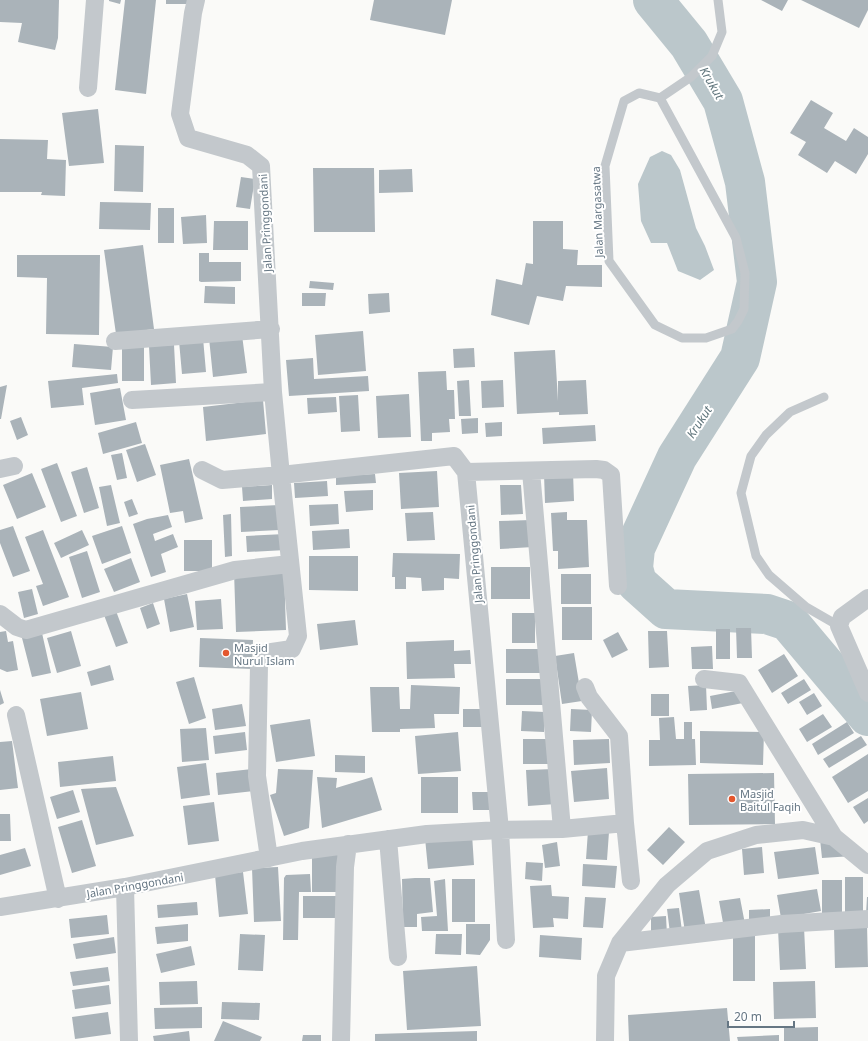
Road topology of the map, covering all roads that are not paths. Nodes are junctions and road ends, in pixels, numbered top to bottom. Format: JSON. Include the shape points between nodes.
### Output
{"nodes":[{"id":1,"x":95,"y":0,"type":"edge"},
{"id":2,"x":196,"y":0,"type":"edge"},
{"id":3,"x":718,"y":0,"type":"edge"},
{"id":4,"x":88,"y":88,"type":"dead end"},
{"id":5,"x":660,"y":98,"type":"junction"},
{"id":6,"x":271,"y":329,"type":"junction"},
{"id":7,"x":115,"y":341,"type":"dead end"},
{"id":8,"x":273,"y":392,"type":"junction"},
{"id":9,"x":824,"y":397,"type":"dead end"},
{"id":10,"x":132,"y":400,"type":"dead end"},
{"id":11,"x":202,"y":470,"type":"dead end"},
{"id":12,"x":531,"y":471,"type":"junction"},
{"id":13,"x":466,"y":472,"type":"junction"},
{"id":14,"x":281,"y":475,"type":"junction"},
{"id":15,"x":290,"y":564,"type":"junction"},
{"id":16,"x":618,"y":586,"type":"dead end"},
{"id":17,"x":868,"y":598,"type":"edge"},
{"id":18,"x":0,"y":614,"type":"edge"},
{"id":19,"x":839,"y":626,"type":"junction"},
{"id":20,"x":704,"y":678,"type":"dead end"},
{"id":21,"x":585,"y":687,"type":"dead end"},
{"id":22,"x":868,"y":693,"type":"edge"},
{"id":23,"x":16,"y":715,"type":"dead end"},
{"id":24,"x":625,"y":824,"type":"junction"},
{"id":25,"x":562,"y":829,"type":"junction"},
{"id":26,"x":500,"y":830,"type":"junction"},
{"id":27,"x":834,"y":837,"type":"junction"},
{"id":28,"x":388,"y":839,"type":"junction"},
{"id":29,"x":348,"y":844,"type":"junction"},
{"id":30,"x":269,"y":858,"type":"junction"},
{"id":31,"x":868,"y":865,"type":"edge"},
{"id":32,"x":631,"y":881,"type":"dead end"},
{"id":33,"x":125,"y":887,"type":"junction"},
{"id":34,"x":58,"y":898,"type":"junction"},
{"id":35,"x":0,"y":907,"type":"edge"},
{"id":36,"x":868,"y":919,"type":"edge"},
{"id":37,"x":506,"y":940,"type":"dead end"},
{"id":38,"x":620,"y":943,"type":"junction"},
{"id":39,"x":398,"y":957,"type":"dead end"},
{"id":40,"x":129,"y":1041,"type":"edge"},
{"id":41,"x":341,"y":1041,"type":"edge"},
{"id":42,"x":605,"y":1041,"type":"edge"}],
"edges":[{"from":1,"to":4,"type":"street"},
{"from":2,"to":6,"type":"street","name":"Jalan Pringgondani","via":[[180,114],[188,138],[247,155],[261,166]]},
{"from":3,"to":5,"type":"lane","via":[[722,32],[712,56],[691,77]]},
{"from":5,"to":5,"type":"lane","name":"Jalan Margasatwa","via":[[736,238],[745,273],[744,309],[738,321],[732,329],[706,338],[682,338],[655,325],[609,260],[605,166],[624,101],[639,92]]},
{"from":6,"to":7,"type":"street"},
{"from":6,"to":8,"type":"street","name":"Jalan Pringgondani"},
{"from":8,"to":10,"type":"street"},
{"from":8,"to":14,"type":"street","name":"Jalan Pringgondani"},
{"from":9,"to":19,"type":"lane","via":[[790,412],[766,436],[751,456],[741,493],[756,556],[769,575],[806,607]]},
{"from":11,"to":14,"type":"street","via":[[222,480]]},
{"from":12,"to":13,"type":"street"},
{"from":12,"to":16,"type":"street","via":[[596,469],[604,470],[611,475]]},
{"from":12,"to":25,"type":"street"},
{"from":13,"to":14,"type":"street","via":[[454,456]]},
{"from":13,"to":26,"type":"street","name":"Jalan Pringgondani"},
{"from":14,"to":15,"type":"street","name":"Jalan Pringgondani"},
{"from":15,"to":18,"type":"street","via":[[235,570],[26,630]]},
{"from":15,"to":30,"type":"street","name":"Jalan Pringgondani","via":[[298,636],[292,648],[265,652],[259,665],[257,776]]},
{"from":17,"to":19,"type":"street","via":[[842,617]]},
{"from":19,"to":22,"type":"street"},
{"from":20,"to":27,"type":"street","via":[[739,683]]},
{"from":21,"to":24,"type":"street","via":[[589,697],[619,736]]},
{"from":23,"to":34,"type":"street"},
{"from":24,"to":25,"type":"street","name":"Jalan Pringgondani"},
{"from":24,"to":32,"type":"street"},
{"from":25,"to":26,"type":"street","name":"Jalan Pringgondani"},
{"from":26,"to":28,"type":"street","name":"Jalan Pringgondani"},
{"from":26,"to":37,"type":"street"},
{"from":27,"to":31,"type":"street"},
{"from":27,"to":38,"type":"street","via":[[803,830],[764,834],[707,851],[667,885]]},
{"from":28,"to":29,"type":"street","name":"Jalan Pringgondani"},
{"from":28,"to":39,"type":"street"},
{"from":29,"to":30,"type":"street","name":"Jalan Pringgondani"},
{"from":29,"to":41,"type":"street","via":[[345,867]]},
{"from":30,"to":33,"type":"street","name":"Jalan Pringgondani"},
{"from":33,"to":34,"type":"street","name":"Jalan Pringgondani"},
{"from":33,"to":40,"type":"street"},
{"from":34,"to":35,"type":"street","name":"Jalan Pringgondani"},
{"from":36,"to":38,"type":"street","via":[[781,924]]},
{"from":38,"to":42,"type":"street","via":[[606,976]]}]}
